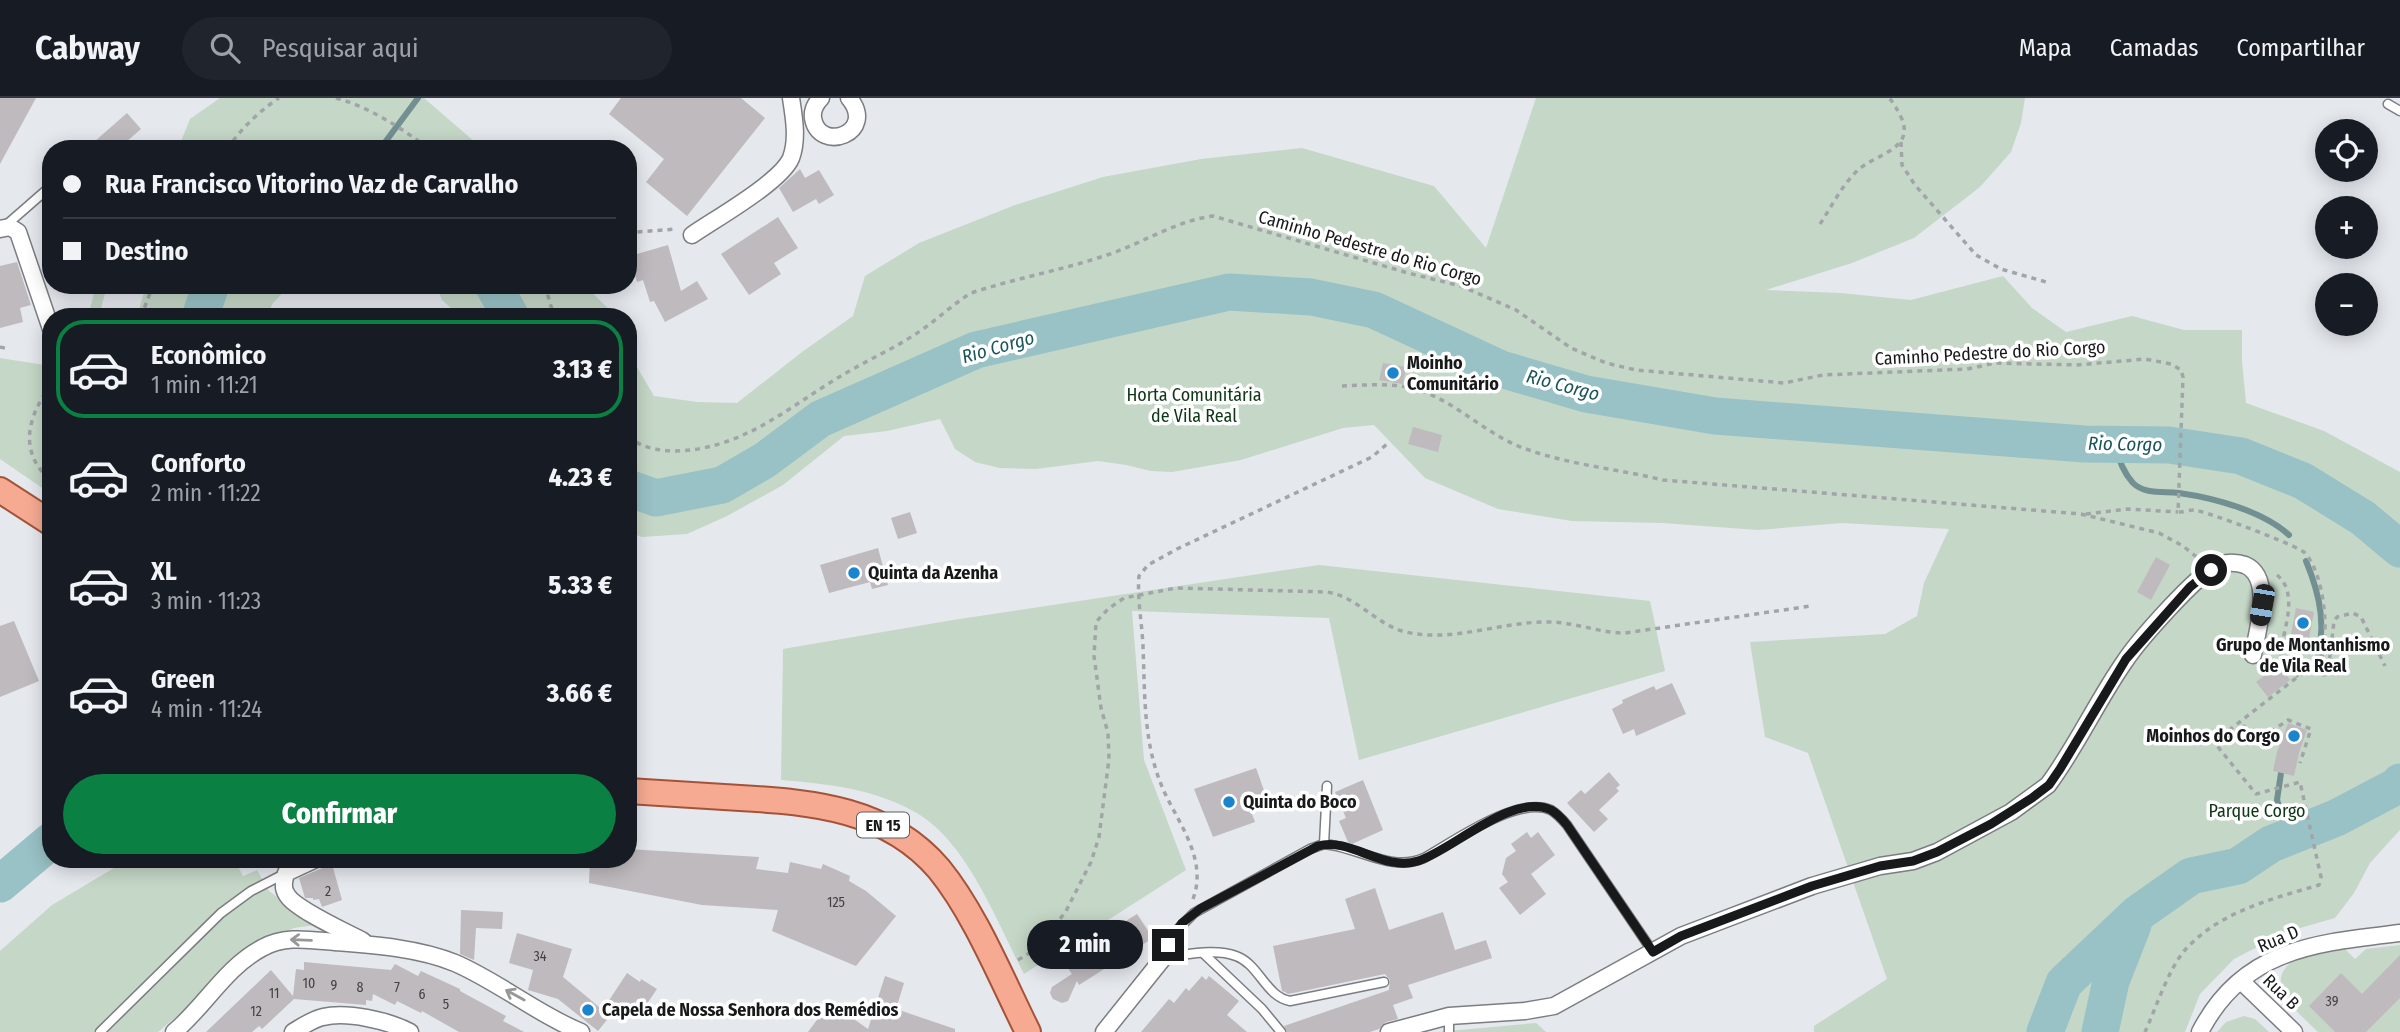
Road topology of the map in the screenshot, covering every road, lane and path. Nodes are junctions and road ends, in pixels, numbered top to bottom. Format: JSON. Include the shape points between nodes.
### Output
{"nodes":[{"id":1,"x":279,"y":98,"type":"edge"},
{"id":2,"x":336,"y":98,"type":"edge"},
{"id":3,"x":792,"y":98,"type":"edge"},
{"id":4,"x":821,"y":98,"type":"edge"},
{"id":5,"x":850,"y":98,"type":"edge"},
{"id":6,"x":1889,"y":98,"type":"edge"},
{"id":7,"x":2388,"y":104,"type":"dead end"},
{"id":8,"x":2400,"y":111,"type":"edge"},
{"id":9,"x":234,"y":140,"type":"edge"},
{"id":10,"x":417,"y":140,"type":"edge"},
{"id":11,"x":1901,"y":142,"type":"junction"},
{"id":12,"x":42,"y":194,"type":"edge"},
{"id":13,"x":1820,"y":224,"type":"dead end"},
{"id":14,"x":1,"y":229,"type":"edge"},
{"id":15,"x":637,"y":232,"type":"edge"},
{"id":16,"x":692,"y":235,"type":"joint"},
{"id":17,"x":2046,"y":282,"type":"dead end"},
{"id":18,"x":44,"y":308,"type":"edge"},
{"id":19,"x":0,"y":347,"type":"edge"},
{"id":20,"x":9,"y":349,"type":"dead end"},
{"id":21,"x":1342,"y":386,"type":"dead end"},
{"id":22,"x":42,"y":399,"type":"edge"},
{"id":23,"x":637,"y":444,"type":"edge"},
{"id":24,"x":1388,"y":444,"type":"dead end"},
{"id":25,"x":42,"y":471,"type":"edge"},
{"id":26,"x":0,"y":490,"type":"edge"},
{"id":27,"x":2178,"y":498,"type":"dead end"},
{"id":28,"x":2178,"y":512,"type":"dead end"},
{"id":29,"x":2081,"y":514,"type":"junction"},
{"id":30,"x":42,"y":517,"type":"edge"},
{"id":31,"x":2211,"y":570,"type":"junction"},
{"id":32,"x":1139,"y":594,"type":"junction"},
{"id":33,"x":1811,"y":606,"type":"dead end"},
{"id":34,"x":2285,"y":622,"type":"dead end"},
{"id":35,"x":2253,"y":655,"type":"dead end"},
{"id":36,"x":2385,"y":666,"type":"dead end"},
{"id":37,"x":2311,"y":671,"type":"dead end"},
{"id":38,"x":2298,"y":677,"type":"dead end"},
{"id":39,"x":2218,"y":738,"type":"dead end"},
{"id":40,"x":2214,"y":742,"type":"dead end"},
{"id":41,"x":2300,"y":763,"type":"dead end"},
{"id":42,"x":1327,"y":786,"type":"dead end"},
{"id":43,"x":637,"y":792,"type":"edge"},
{"id":44,"x":1324,"y":844,"type":"junction"},
{"id":45,"x":297,"y":868,"type":"edge"},
{"id":46,"x":286,"y":873,"type":"junction"},
{"id":47,"x":1182,"y":923,"type":"junction"},
{"id":48,"x":2400,"y":933,"type":"edge"},
{"id":49,"x":370,"y":944,"type":"junction"},
{"id":50,"x":1653,"y":952,"type":"junction"},
{"id":51,"x":1204,"y":954,"type":"junction"},
{"id":52,"x":1164,"y":957,"type":"junction"},
{"id":53,"x":997,"y":971,"type":"junction"},
{"id":54,"x":2241,"y":981,"type":"junction"},
{"id":55,"x":1384,"y":982,"type":"dead end"},
{"id":56,"x":1449,"y":1024,"type":"edge"},
{"id":57,"x":404,"y":1030,"type":"edge"},
{"id":58,"x":576,"y":1031,"type":"edge"},
{"id":59,"x":100,"y":1032,"type":"edge"},
{"id":60,"x":174,"y":1032,"type":"edge"},
{"id":61,"x":293,"y":1032,"type":"edge"},
{"id":62,"x":1028,"y":1032,"type":"edge"},
{"id":63,"x":1104,"y":1032,"type":"edge"},
{"id":64,"x":1280,"y":1032,"type":"edge"},
{"id":65,"x":1389,"y":1032,"type":"edge"},
{"id":66,"x":2145,"y":1032,"type":"edge"},
{"id":67,"x":2200,"y":1032,"type":"edge"},
{"id":68,"x":2294,"y":1032,"type":"edge"}],
"edges":[{"from":1,"to":9,"type":"path"},
{"from":2,"to":10,"type":"path","via":[[361,105]]},
{"from":3,"to":16,"type":"street","via":[[794,133],[785,167]]},
{"from":4,"to":5,"type":"street","via":[[814,107],[814,122],[823,134],[837,137],[855,125],[857,111]]},
{"from":6,"to":11,"type":"path","via":[[1905,125]]},
{"from":7,"to":8,"type":"lane"},
{"from":11,"to":13,"type":"path","via":[[1860,168]]},
{"from":11,"to":17,"type":"path","via":[[1902,165],[1915,185],[1976,255],[2001,269]]},
{"from":12,"to":14,"type":"lane"},
{"from":14,"to":18,"type":"street","via":[[10,227],[18,232]]},
{"from":15,"to":16,"type":"path","via":[[676,229]]},
{"from":19,"to":20,"type":"path"},
{"from":21,"to":29,"type":"path","via":[[1420,390],[1525,449],[1663,480]]},
{"from":22,"to":25,"type":"path","via":[[29,439],[34,462]]},
{"from":23,"to":27,"type":"path","name":"Caminho Pedestre do Rio Corgo","via":[[666,452],[745,435],[921,331],[971,293],[1105,256],[1193,219],[1213,216],[1461,286],[1516,310],[1571,348],[1636,370],[1784,383],[1823,374],[1967,369],[1996,363],[2077,365],[2140,359],[2175,366],[2183,377]]},
{"from":24,"to":32,"type":"path","via":[[1372,457],[1149,565],[1139,576]]},
{"from":26,"to":30,"type":"main road"},
{"from":28,"to":29,"type":"path","via":[[2128,509]]},
{"from":29,"to":31,"type":"path","via":[[2159,533]]},
{"from":31,"to":35,"type":"street","via":[[2236,563],[2256,576],[2262,605]]},
{"from":31,"to":50,"type":"street","via":[[2126,659],[2060,769],[2032,798],[1937,852],[1812,886],[1681,936]]},
{"from":32,"to":33,"type":"path","via":[[1192,587],[1327,592],[1346,596],[1402,631],[1431,634],[1549,621],[1625,633]]},
{"from":32,"to":47,"type":"path","via":[[1150,753],[1197,866],[1195,895]]},
{"from":32,"to":53,"type":"path","via":[[1124,598],[1096,622],[1094,656],[1109,759],[1100,837],[1091,862],[1052,932],[1039,947]]},
{"from":34,"to":38,"type":"path","via":[[2280,653]]},
{"from":36,"to":37,"type":"path","via":[[2361,617],[2350,613],[2335,619],[2328,671],[2322,675]]},
{"from":39,"to":41,"type":"path","via":[[2222,743],[2244,726],[2256,742],[2288,720],[2311,729]]},
{"from":40,"to":66,"type":"path","via":[[2256,794],[2300,782],[2321,877],[2319,886],[2260,902],[2204,934],[2184,951]]},
{"from":42,"to":44,"type":"lane"},
{"from":43,"to":53,"type":"main road","number":"EN 15","via":[[807,803],[881,824],[916,846],[938,868],[961,901]]},
{"from":44,"to":47,"type":"lane"},
{"from":44,"to":50,"type":"lane","via":[[1410,863],[1506,814],[1527,808],[1551,810],[1567,825]]},
{"from":45,"to":46,"type":"street"},
{"from":46,"to":49,"type":"street","via":[[284,890],[292,901]]},
{"from":46,"to":59,"type":"lane","via":[[221,913]]},
{"from":47,"to":52,"type":"lane"},
{"from":48,"to":54,"type":"street","name":"Rua D","via":[[2309,946],[2273,959]]},
{"from":58,"to":49,"type":"street","one_way":true,"via":[[456,964]]},
{"from":49,"to":60,"type":"street","one_way":true,"via":[[295,939],[267,946],[234,970]]},
{"from":50,"to":56,"type":"street","via":[[1554,1006]]},
{"from":51,"to":52,"type":"lane"},
{"from":51,"to":55,"type":"lane","via":[[1231,954],[1242,959],[1286,1001]]},
{"from":51,"to":64,"type":"lane"},
{"from":52,"to":63,"type":"street"},
{"from":53,"to":62,"type":"main road","number":"EN 15"},
{"from":54,"to":67,"type":"street","name":"Rua D","via":[[2216,1006]]},
{"from":54,"to":68,"type":"street","name":"Rua B"},
{"from":56,"to":65,"type":"street"},
{"from":57,"to":61,"type":"street","via":[[335,1016]]}]}
